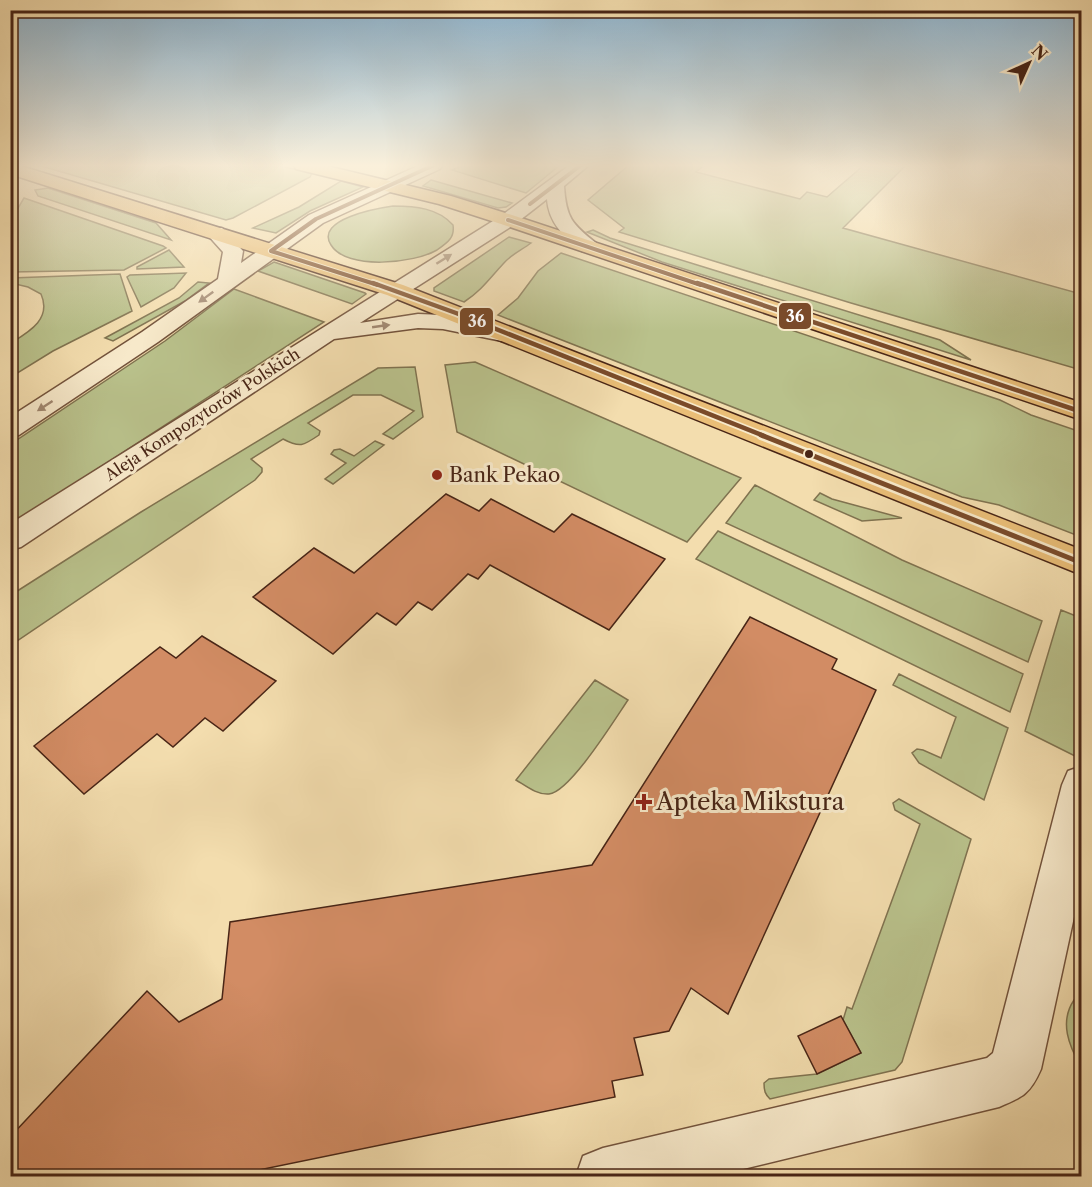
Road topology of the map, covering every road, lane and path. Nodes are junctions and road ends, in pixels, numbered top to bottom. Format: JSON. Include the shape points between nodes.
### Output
{"nodes":[{"id":1,"x":178,"y":220,"type":"edge"},
{"id":2,"x":314,"y":220,"type":"edge"},
{"id":3,"x":508,"y":220,"type":"edge"},
{"id":4,"x":509,"y":220,"type":"edge"},
{"id":5,"x":561,"y":220,"type":"edge"},
{"id":6,"x":215,"y":232,"type":"junction"},
{"id":7,"x":589,"y":247,"type":"junction"},
{"id":8,"x":271,"y":251,"type":"junction"},
{"id":9,"x":228,"y":281,"type":"junction"},
{"id":10,"x":395,"y":290,"type":"junction"},
{"id":11,"x":323,"y":336,"type":"junction"},
{"id":12,"x":516,"y":338,"type":"junction"},
{"id":13,"x":1082,"y":412,"type":"edge"},
{"id":14,"x":10,"y":429,"type":"edge"},
{"id":15,"x":10,"y":539,"type":"edge"},
{"id":16,"x":1082,"y":562,"type":"edge"},
{"id":17,"x":1082,"y":785,"type":"edge"},
{"id":18,"x":603,"y":1176,"type":"edge"}],
"edges":[{"from":1,"to":6,"type":"main road"},
{"from":2,"to":8,"type":"street"},
{"from":10,"to":3,"type":"street","name":"Aleja Kompozytorów Polskich","one_way":true},
{"from":4,"to":7,"type":"main road"},
{"from":5,"to":7,"type":"street"},
{"from":6,"to":8,"type":"main road"},
{"from":6,"to":9,"type":"street","via":[[233,251]]},
{"from":7,"to":13,"type":"main road"},
{"from":8,"to":9,"type":"street"},
{"from":8,"to":10,"type":"main road"},
{"from":9,"to":14,"type":"street","one_way":true},
{"from":10,"to":11,"type":"street","name":"Aleja Kompozytorów Polskich"},
{"from":10,"to":12,"type":"main road"},
{"from":11,"to":12,"type":"street","one_way":true,"via":[[435,321]]},
{"from":11,"to":15,"type":"street","name":"Aleja Kompozytorów Polskich"},
{"from":12,"to":16,"type":"main road"},
{"from":17,"to":18,"type":"street","via":[[1015,1069],[999,1081]]}]}
